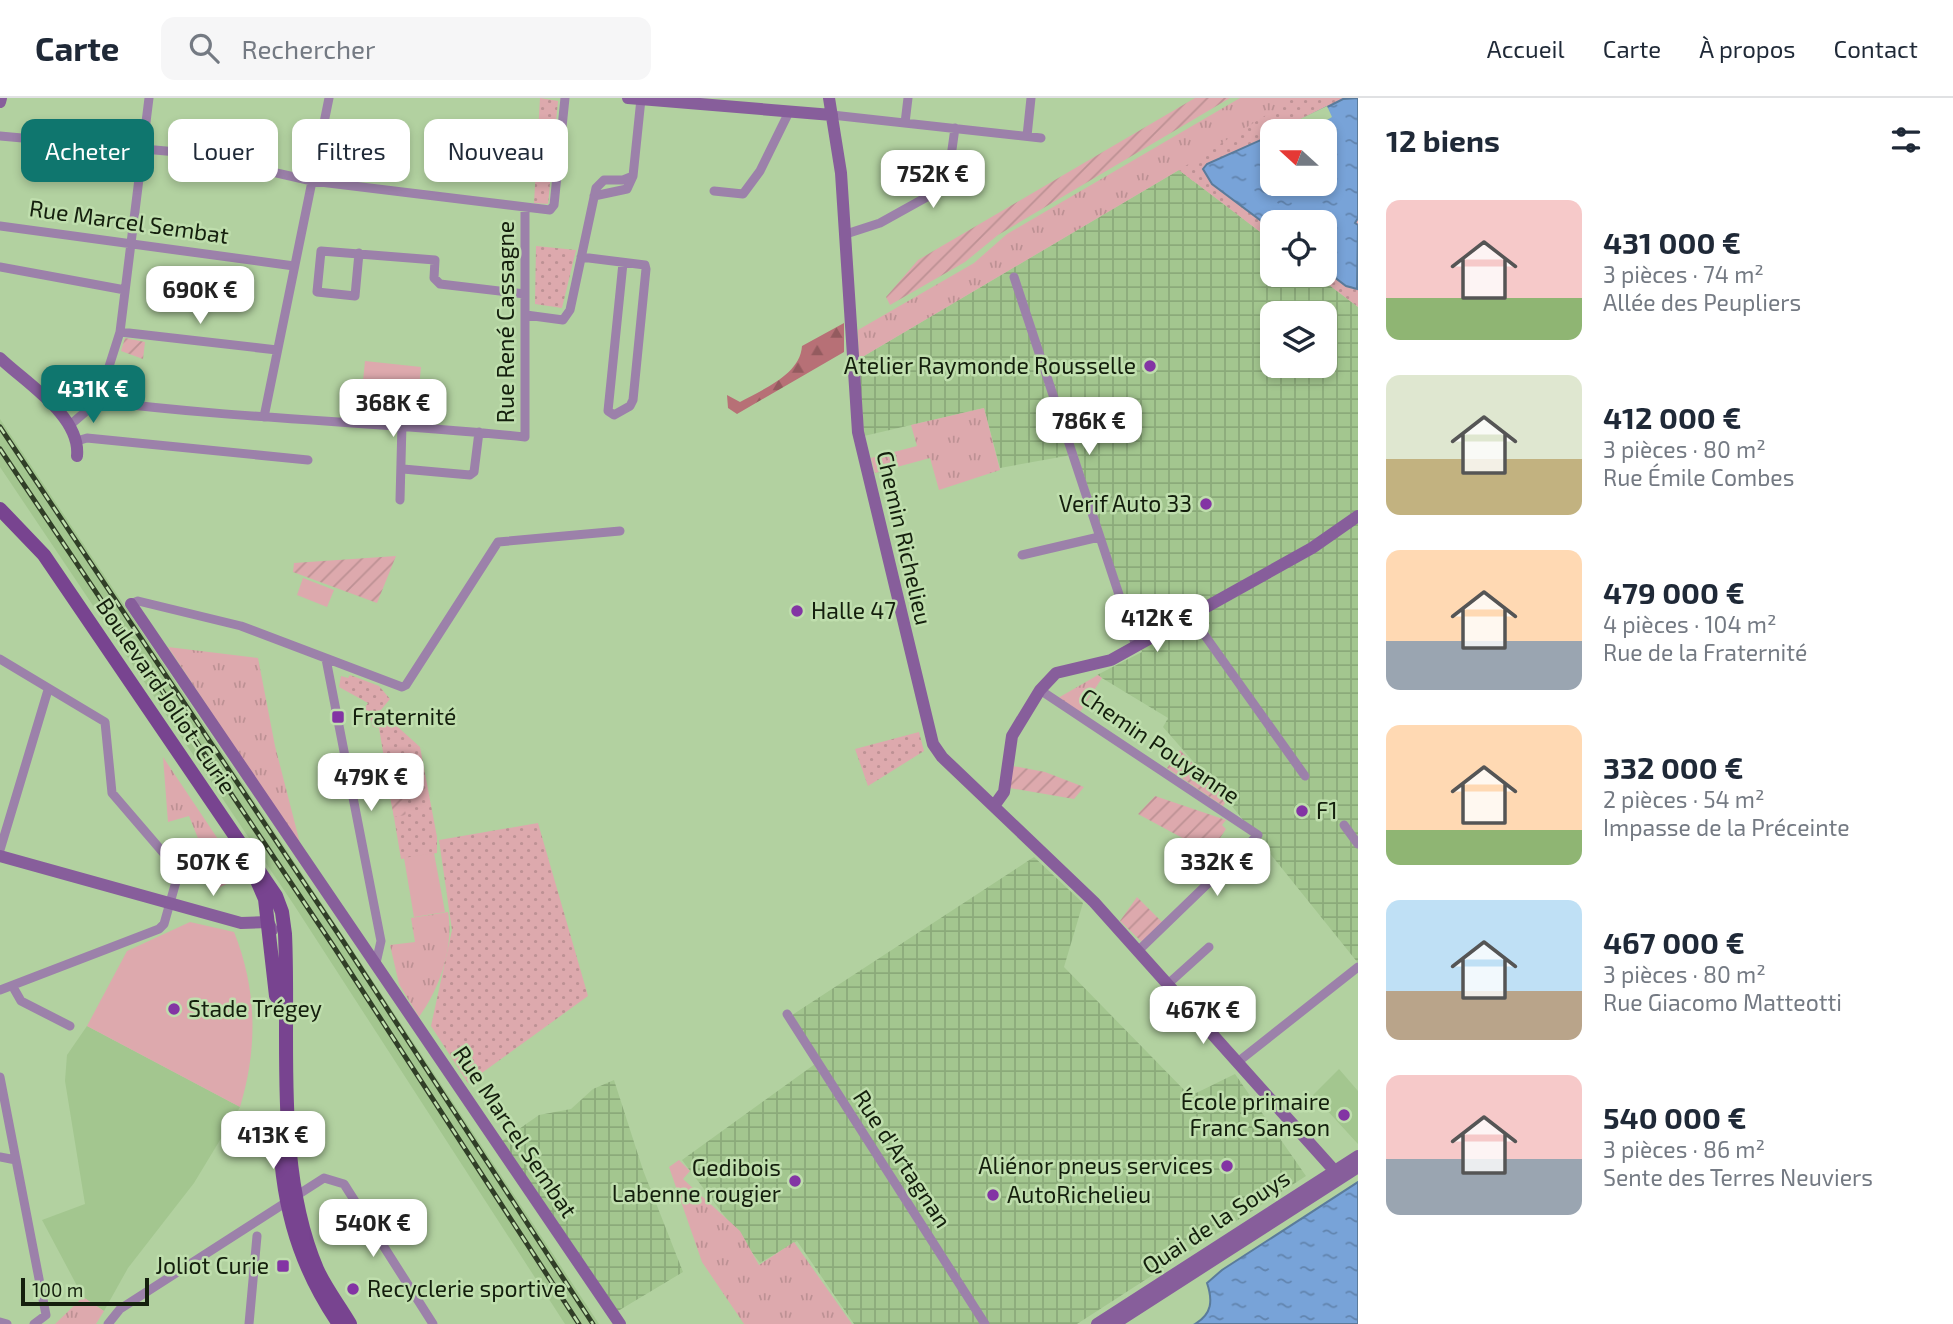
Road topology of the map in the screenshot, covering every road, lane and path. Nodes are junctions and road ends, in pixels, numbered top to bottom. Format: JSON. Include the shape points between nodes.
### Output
{"nodes":[{"id":1,"x":149,"y":98,"type":"edge"},
{"id":2,"x":329,"y":98,"type":"edge"},
{"id":3,"x":565,"y":98,"type":"edge"},
{"id":4,"x":829,"y":98,"type":"edge"},
{"id":5,"x":908,"y":98,"type":"edge"},
{"id":6,"x":1031,"y":98,"type":"edge"},
{"id":7,"x":644,"y":99,"type":"edge"},
{"id":8,"x":789,"y":112,"type":"junction"},
{"id":9,"x":832,"y":115,"type":"junction"},
{"id":10,"x":147,"y":119,"type":"edge"},
{"id":11,"x":325,"y":119,"type":"edge"},
{"id":12,"x":905,"y":123,"type":"junction"},
{"id":13,"x":955,"y":128,"type":"junction"},
{"id":14,"x":0,"y":136,"type":"edge"},
{"id":15,"x":1027,"y":136,"type":"junction"},
{"id":16,"x":21,"y":138,"type":"edge"},
{"id":17,"x":1041,"y":138,"type":"dead end"},
{"id":18,"x":154,"y":150,"type":"edge"},
{"id":19,"x":292,"y":176,"type":"edge"},
{"id":20,"x":139,"y":182,"type":"edge"},
{"id":21,"x":312,"y":182,"type":"edge"},
{"id":22,"x":321,"y":182,"type":"edge"},
{"id":23,"x":715,"y":191,"type":"dead end"},
{"id":24,"x":525,"y":206,"type":"junction"},
{"id":25,"x":0,"y":226,"type":"edge"},
{"id":26,"x":846,"y":234,"type":"junction"},
{"id":27,"x":131,"y":242,"type":"junction"},
{"id":28,"x":359,"y":253,"type":"junction"},
{"id":29,"x":581,"y":257,"type":"junction"},
{"id":30,"x":623,"y":262,"type":"junction"},
{"id":31,"x":294,"y":266,"type":"junction"},
{"id":32,"x":0,"y":267,"type":"edge"},
{"id":33,"x":1014,"y":277,"type":"dead end"},
{"id":34,"x":125,"y":290,"type":"junction"},
{"id":35,"x":525,"y":294,"type":"junction"},
{"id":36,"x":526,"y":315,"type":"junction"},
{"id":37,"x":120,"y":332,"type":"junction"},
{"id":38,"x":277,"y":350,"type":"junction"},
{"id":39,"x":0,"y":358,"type":"edge"},
{"id":40,"x":98,"y":401,"type":"junction"},
{"id":41,"x":264,"y":417,"type":"junction"},
{"id":42,"x":70,"y":425,"type":"junction"},
{"id":43,"x":402,"y":425,"type":"junction"},
{"id":44,"x":479,"y":432,"type":"junction"},
{"id":45,"x":77,"y":441,"type":"junction"},
{"id":46,"x":77,"y":456,"type":"dead end"},
{"id":47,"x":308,"y":460,"type":"dead end"},
{"id":48,"x":402,"y":469,"type":"junction"},
{"id":49,"x":400,"y":500,"type":"dead end"},
{"id":50,"x":0,"y":509,"type":"edge"},
{"id":51,"x":1358,"y":516,"type":"edge"},
{"id":52,"x":0,"y":520,"type":"edge"},
{"id":53,"x":620,"y":531,"type":"dead end"},
{"id":54,"x":1099,"y":537,"type":"junction"},
{"id":55,"x":1022,"y":555,"type":"dead end"},
{"id":56,"x":131,"y":604,"type":"joint"},
{"id":57,"x":1191,"y":616,"type":"junction"},
{"id":58,"x":1136,"y":646,"type":"junction"},
{"id":59,"x":0,"y":659,"type":"edge"},
{"id":60,"x":326,"y":659,"type":"junction"},
{"id":61,"x":48,"y":690,"type":"junction"},
{"id":62,"x":1040,"y":690,"type":"junction"},
{"id":63,"x":1305,"y":776,"type":"dead end"},
{"id":64,"x":994,"y":806,"type":"junction"},
{"id":65,"x":1344,"y":825,"type":"dead end"},
{"id":66,"x":1358,"y":844,"type":"edge"},
{"id":67,"x":0,"y":853,"type":"edge"},
{"id":68,"x":170,"y":902,"type":"junction"},
{"id":69,"x":268,"y":922,"type":"junction"},
{"id":70,"x":1209,"y":947,"type":"dead end"},
{"id":71,"x":1139,"y":950,"type":"junction"},
{"id":72,"x":376,"y":963,"type":"junction"},
{"id":73,"x":1358,"y":967,"type":"edge"},
{"id":74,"x":1169,"y":983,"type":"junction"},
{"id":75,"x":13,"y":987,"type":"junction"},
{"id":76,"x":0,"y":990,"type":"edge"},
{"id":77,"x":284,"y":996,"type":"junction"},
{"id":78,"x":787,"y":1014,"type":"dead end"},
{"id":79,"x":70,"y":1026,"type":"dead end"},
{"id":80,"x":1239,"y":1061,"type":"junction"},
{"id":81,"x":0,"y":1077,"type":"edge"},
{"id":82,"x":1358,"y":1156,"type":"edge"},
{"id":83,"x":0,"y":1157,"type":"edge"},
{"id":84,"x":16,"y":1160,"type":"junction"},
{"id":85,"x":1358,"y":1167,"type":"edge"},
{"id":86,"x":1338,"y":1174,"type":"junction"},
{"id":87,"x":291,"y":1198,"type":"junction"},
{"id":88,"x":257,"y":1236,"type":"dead end"},
{"id":89,"x":0,"y":1322,"type":"edge"},
{"id":90,"x":7,"y":1324,"type":"edge"},
{"id":91,"x":34,"y":1324,"type":"edge"},
{"id":92,"x":108,"y":1324,"type":"edge"},
{"id":93,"x":249,"y":1324,"type":"edge"},
{"id":94,"x":339,"y":1324,"type":"edge"},
{"id":95,"x":351,"y":1324,"type":"edge"},
{"id":96,"x":433,"y":1324,"type":"edge"},
{"id":97,"x":620,"y":1324,"type":"edge"},
{"id":98,"x":985,"y":1324,"type":"edge"},
{"id":99,"x":1097,"y":1324,"type":"edge"},
{"id":100,"x":1114,"y":1324,"type":"edge"}],
"edges":[{"from":1,"to":10,"type":"street"},
{"from":2,"to":11,"type":"street"},
{"from":3,"to":24,"type":"street","via":[[552,208]]},
{"from":4,"to":9,"type":"street","name":"Chemin Richelieu"},
{"from":5,"to":12,"type":"street"},
{"from":6,"to":15,"type":"street"},
{"from":7,"to":8,"type":"street"},
{"from":7,"to":29,"type":"street","via":[[632,176],[604,180],[596,188]]},
{"from":8,"to":9,"type":"street"},
{"from":8,"to":23,"type":"street","via":[[760,171],[743,194]]},
{"from":9,"to":12,"type":"street"},
{"from":9,"to":26,"type":"street","name":"Chemin Richelieu"},
{"from":12,"to":13,"type":"street"},
{"from":13,"to":15,"type":"street"},
{"from":13,"to":26,"type":"street","via":[[943,188],[880,223]]},
{"from":14,"to":16,"type":"street"},
{"from":15,"to":17,"type":"street"},
{"from":18,"to":19,"type":"street"},
{"from":20,"to":27,"type":"street"},
{"from":21,"to":31,"type":"street"},
{"from":22,"to":24,"type":"street"},
{"from":24,"to":35,"type":"street","name":"Rue René Cassagne"},
{"from":25,"to":27,"type":"street","name":"Rue Marcel Sembat"},
{"from":26,"to":64,"type":"street","name":"Chemin Richelieu","via":[[858,432],[930,735],[938,752]]},
{"from":27,"to":31,"type":"street","name":"Rue Marcel Sembat"},
{"from":27,"to":34,"type":"street"},
{"from":28,"to":28,"type":"street","via":[[321,251],[317,292],[355,296]]},
{"from":28,"to":35,"type":"street","via":[[435,260],[434,278],[440,284]]},
{"from":29,"to":30,"type":"street"},
{"from":29,"to":36,"type":"street","via":[[570,310],[563,320]]},
{"from":30,"to":30,"type":"street","via":[[645,265],[646,282],[633,400],[614,415],[608,411]]},
{"from":31,"to":38,"type":"street"},
{"from":32,"to":34,"type":"street"},
{"from":33,"to":54,"type":"street"},
{"from":34,"to":37,"type":"street"},
{"from":35,"to":36,"type":"street","name":"Rue René Cassagne"},
{"from":36,"to":44,"type":"street","name":"Rue René Cassagne","via":[[525,437]]},
{"from":37,"to":38,"type":"street"},
{"from":37,"to":40,"type":"street"},
{"from":38,"to":41,"type":"street"},
{"from":39,"to":42,"type":"street"},
{"from":40,"to":41,"type":"street"},
{"from":40,"to":42,"type":"street"},
{"from":41,"to":43,"type":"street"},
{"from":42,"to":45,"type":"street"},
{"from":43,"to":44,"type":"street"},
{"from":43,"to":48,"type":"street"},
{"from":44,"to":48,"type":"street","via":[[470,475]]},
{"from":45,"to":46,"type":"street"},
{"from":45,"to":47,"type":"street","via":[[87,438]]},
{"from":48,"to":49,"type":"street"},
{"from":50,"to":77,"type":"main road","name":"Boulevard Joliot-Curie","via":[[44,555],[271,887],[284,921]]},
{"from":51,"to":57,"type":"street","via":[[1312,548]]},
{"from":52,"to":69,"type":"main road","name":"Boulevard Joliot-Curie","via":[[40,561],[251,870],[262,889]]},
{"from":53,"to":60,"type":"street","via":[[498,541],[402,687]]},
{"from":54,"to":55,"type":"street"},
{"from":54,"to":58,"type":"street"},
{"from":56,"to":60,"type":"street","via":[[138,601],[241,626]]},
{"from":56,"to":72,"type":"street","name":"Rue Marcel Sembat"},
{"from":57,"to":58,"type":"street"},
{"from":57,"to":63,"type":"street"},
{"from":58,"to":62,"type":"street","via":[[1111,660],[1064,669]]},
{"from":59,"to":61,"type":"street"},
{"from":60,"to":72,"type":"street","via":[[381,941]]},
{"from":61,"to":67,"type":"street"},
{"from":61,"to":68,"type":"street","via":[[105,722],[112,793],[178,868]]},
{"from":62,"to":64,"type":"street","via":[[1012,736],[1004,792]]},
{"from":62,"to":71,"type":"street","name":"Chemin Pouyanne","via":[[1258,835]]},
{"from":64,"to":71,"type":"street","name":"Chemin Richelieu"},
{"from":65,"to":66,"type":"street"},
{"from":67,"to":68,"type":"street"},
{"from":68,"to":69,"type":"street","via":[[245,924]]},
{"from":68,"to":75,"type":"street","via":[[159,929]]},
{"from":69,"to":77,"type":"street","via":[[277,946]]},
{"from":69,"to":87,"type":"main road","name":"Boulevard Joliot-Curie","via":[[276,995],[279,1134]]},
{"from":70,"to":74,"type":"street"},
{"from":71,"to":74,"type":"street","name":"Chemin Richelieu"},
{"from":72,"to":97,"type":"street","name":"Rue Marcel Sembat"},
{"from":73,"to":80,"type":"street"},
{"from":74,"to":80,"type":"street","name":"Chemin Richelieu"},
{"from":75,"to":76,"type":"street"},
{"from":75,"to":79,"type":"street","via":[[21,1001]]},
{"from":77,"to":87,"type":"main road","name":"Boulevard Joliot-Curie"},
{"from":78,"to":98,"type":"street","name":"Rue d'Artagnan"},
{"from":80,"to":86,"type":"street","name":"Chemin Richelieu"},
{"from":81,"to":84,"type":"street"},
{"from":82,"to":86,"type":"street","name":"Quai de la Souys"},
{"from":83,"to":84,"type":"street"},
{"from":84,"to":91,"type":"street","via":[[46,1315]]},
{"from":85,"to":86,"type":"street","name":"Quai de la Souys"},
{"from":86,"to":99,"type":"street","name":"Quai de la Souys"},
{"from":86,"to":100,"type":"street","name":"Quai de la Souys"},
{"from":87,"to":92,"type":"street","via":[[120,1309]]},
{"from":87,"to":94,"type":"main road","name":"Boulevard Joliot-Curie","via":[[302,1259]]},
{"from":87,"to":95,"type":"main road","name":"Boulevard Joliot-Curie","via":[[316,1266]]},
{"from":87,"to":96,"type":"street","via":[[324,1178],[344,1184]]},
{"from":88,"to":93,"type":"street"},
{"from":89,"to":90,"type":"street"}]}
